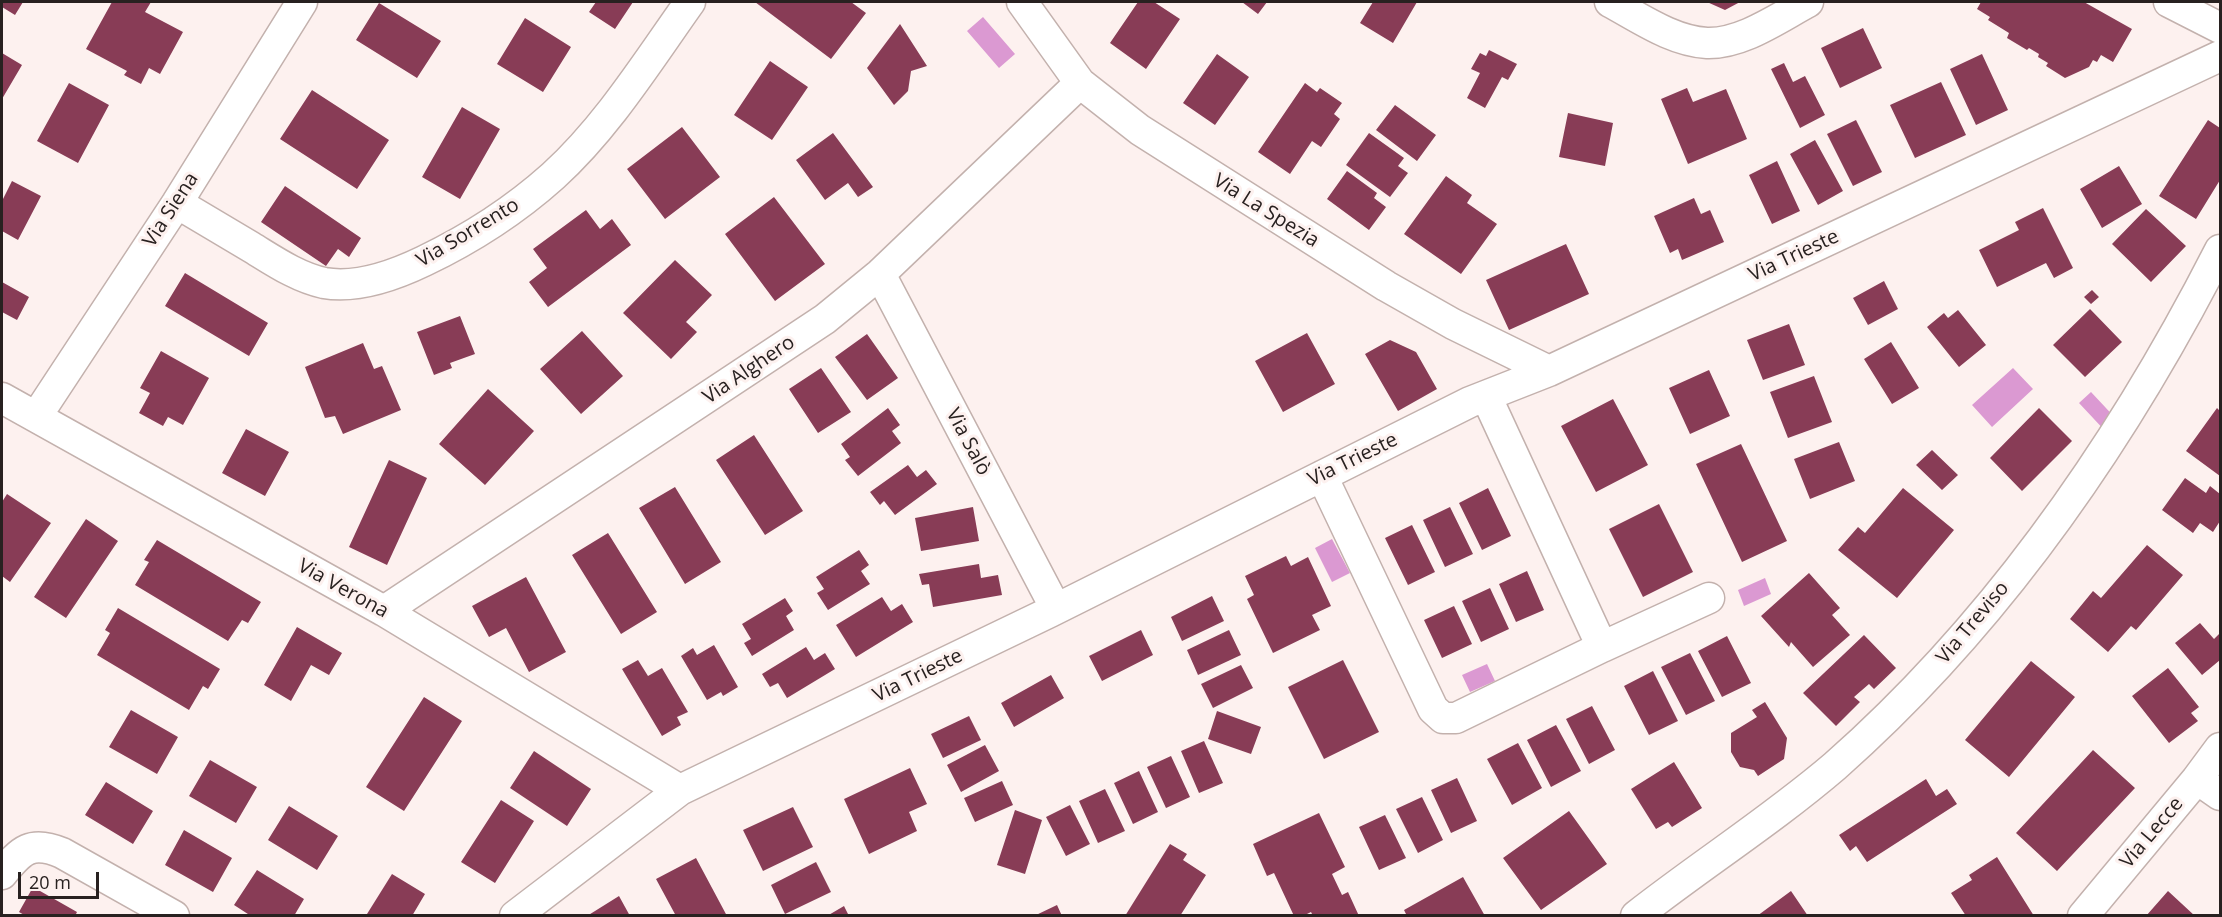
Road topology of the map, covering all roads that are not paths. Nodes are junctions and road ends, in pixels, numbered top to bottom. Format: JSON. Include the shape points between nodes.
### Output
{"nodes":[{"id":1,"x":302,"y":2,"type":"edge"},
{"id":2,"x":690,"y":2,"type":"edge"},
{"id":3,"x":1022,"y":2,"type":"edge"},
{"id":4,"x":1610,"y":2,"type":"edge"},
{"id":5,"x":1808,"y":2,"type":"edge"},
{"id":6,"x":2169,"y":2,"type":"edge"},
{"id":7,"x":2220,"y":28,"type":"edge"},
{"id":8,"x":2220,"y":56,"type":"edge"},
{"id":9,"x":1080,"y":83,"type":"junction"},
{"id":10,"x":177,"y":202,"type":"junction"},
{"id":11,"x":2220,"y":250,"type":"edge"},
{"id":12,"x":880,"y":274,"type":"junction"},
{"id":13,"x":1549,"y":371,"type":"junction"},
{"id":14,"x":1486,"y":396,"type":"junction"},
{"id":15,"x":2,"y":398,"type":"edge"},
{"id":16,"x":36,"y":417,"type":"junction"},
{"id":17,"x":1322,"y":476,"type":"junction"},
{"id":18,"x":1709,"y":598,"type":"dead end"},
{"id":19,"x":1056,"y":609,"type":"junction"},
{"id":20,"x":384,"y":611,"type":"junction"},
{"id":21,"x":1602,"y":647,"type":"junction"},
{"id":22,"x":2220,"y":748,"type":"edge"},
{"id":23,"x":2209,"y":787,"type":"edge"},
{"id":24,"x":680,"y":790,"type":"junction"},
{"id":25,"x":2,"y":874,"type":"edge"},
{"id":26,"x":174,"y":915,"type":"edge"},
{"id":27,"x":516,"y":915,"type":"edge"},
{"id":28,"x":1636,"y":915,"type":"edge"},
{"id":29,"x":2083,"y":915,"type":"edge"}],
"edges":[{"from":1,"to":10,"type":"street","name":"Via Siena"},
{"from":2,"to":10,"type":"street","name":"Via Sorrento","via":[[600,124],[554,175],[492,222],[398,273],[351,284],[311,279],[288,270]]},
{"from":3,"to":9,"type":"street","name":"Via La Spezia"},
{"from":4,"to":5,"type":"street","via":[[1667,32],[1708,43],[1750,32]]},
{"from":6,"to":7,"type":"street"},
{"from":8,"to":13,"type":"street","name":"Via Trieste"},
{"from":9,"to":12,"type":"street","name":"Via Alghero"},
{"from":9,"to":13,"type":"street","name":"Via La Spezia","via":[[1149,136],[1359,270],[1453,324]]},
{"from":10,"to":16,"type":"street","name":"Via Siena"},
{"from":11,"to":28,"type":"street","name":"Via Treviso","via":[[2163,357],[2109,445],[1960,640],[1901,704],[1833,767]]},
{"from":12,"to":19,"type":"street","name":"Via Salò"},
{"from":12,"to":20,"type":"street","name":"Via Alghero","via":[[797,339]]},
{"from":13,"to":14,"type":"street","name":"Via Trieste"},
{"from":14,"to":17,"type":"street","name":"Via Trieste"},
{"from":14,"to":21,"type":"street"},
{"from":15,"to":16,"type":"street","name":"Via Verona"},
{"from":16,"to":20,"type":"street","name":"Via Verona"},
{"from":17,"to":19,"type":"street","name":"Via Trieste"},
{"from":17,"to":21,"type":"street","via":[[1433,709],[1443,718],[1456,718]]},
{"from":18,"to":21,"type":"street"},
{"from":19,"to":24,"type":"street","name":"Via Trieste"},
{"from":20,"to":24,"type":"street","name":"Via Verona"},
{"from":22,"to":23,"type":"street","name":"Via Lecce"},
{"from":23,"to":29,"type":"street","name":"Via Lecce"},
{"from":24,"to":27,"type":"street","name":"Via Trieste"},
{"from":25,"to":26,"type":"street","via":[[19,853],[27,848],[45,847]]}]}
